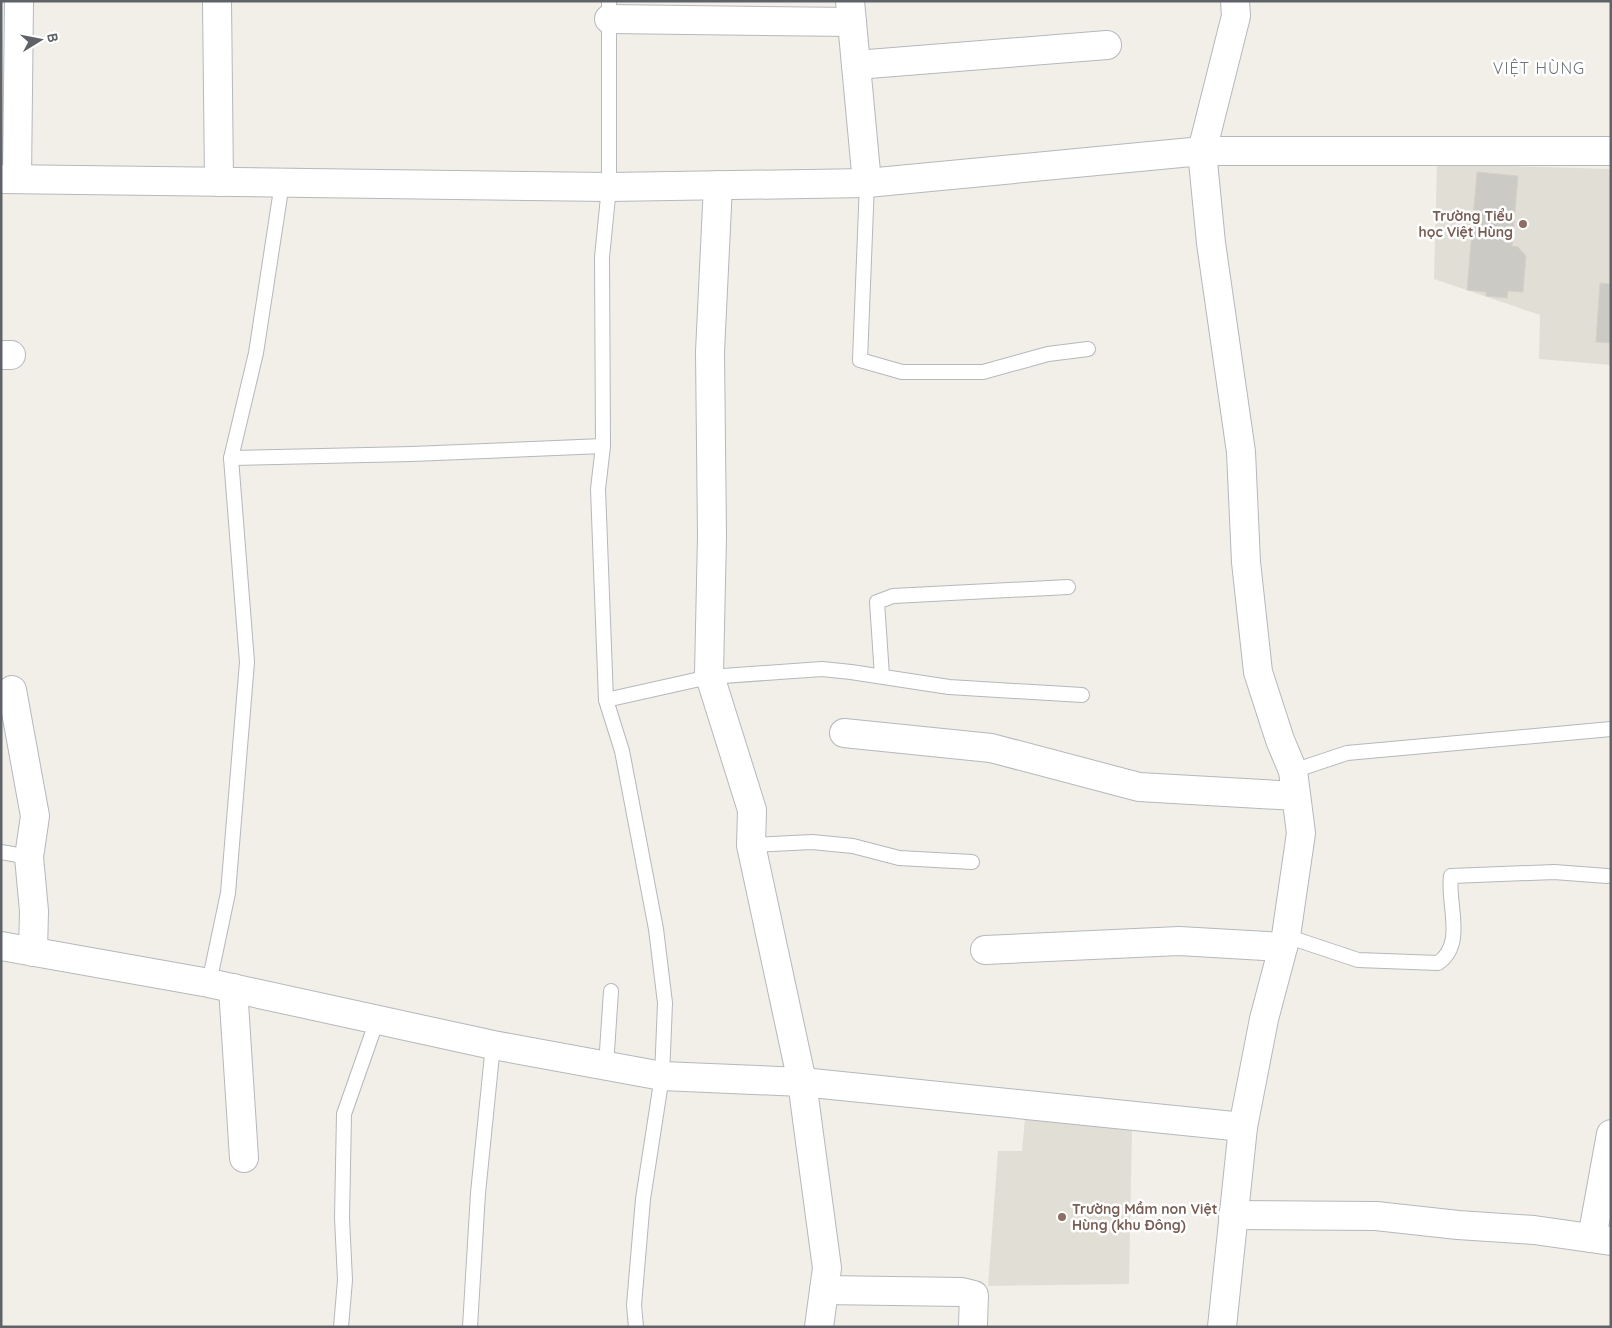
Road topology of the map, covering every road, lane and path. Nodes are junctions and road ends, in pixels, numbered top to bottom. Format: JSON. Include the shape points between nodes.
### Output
{"nodes":[{"id":1,"x":19,"y":1,"type":"edge"},
{"id":2,"x":217,"y":1,"type":"edge"},
{"id":3,"x":1235,"y":1,"type":"edge"},
{"id":4,"x":609,"y":10,"type":"edge"},
{"id":5,"x":851,"y":12,"type":"edge"},
{"id":6,"x":1107,"y":45,"type":"dead end"},
{"id":7,"x":856,"y":65,"type":"junction"},
{"id":8,"x":1202,"y":151,"type":"junction"},
{"id":9,"x":1611,"y":151,"type":"edge"},
{"id":10,"x":9,"y":179,"type":"edge"},
{"id":11,"x":219,"y":182,"type":"junction"},
{"id":12,"x":282,"y":183,"type":"junction"},
{"id":13,"x":867,"y":183,"type":"junction"},
{"id":14,"x":718,"y":185,"type":"junction"},
{"id":15,"x":609,"y":187,"type":"junction"},
{"id":16,"x":1088,"y":349,"type":"dead end"},
{"id":17,"x":603,"y":446,"type":"junction"},
{"id":18,"x":230,"y":458,"type":"junction"},
{"id":19,"x":1068,"y":587,"type":"dead end"},
{"id":20,"x":882,"y":676,"type":"junction"},
{"id":21,"x":710,"y":677,"type":"junction"},
{"id":22,"x":12,"y":690,"type":"dead end"},
{"id":23,"x":1082,"y":695,"type":"dead end"},
{"id":24,"x":606,"y":700,"type":"junction"},
{"id":25,"x":1611,"y":729,"type":"edge"},
{"id":26,"x":844,"y":733,"type":"dead end"},
{"id":27,"x":1295,"y":783,"type":"junction"},
{"id":28,"x":751,"y":845,"type":"junction"},
{"id":29,"x":1,"y":852,"type":"edge"},
{"id":30,"x":29,"y":857,"type":"junction"},
{"id":31,"x":972,"y":862,"type":"dead end"},
{"id":32,"x":1607,"y":876,"type":"dead end"},
{"id":33,"x":1284,"y":941,"type":"junction"},
{"id":34,"x":1,"y":946,"type":"edge"},
{"id":35,"x":985,"y":950,"type":"dead end"},
{"id":36,"x":33,"y":952,"type":"junction"},
{"id":37,"x":221,"y":985,"type":"junction"},
{"id":38,"x":612,"y":991,"type":"dead end"},
{"id":39,"x":377,"y":1020,"type":"junction"},
{"id":40,"x":493,"y":1045,"type":"junction"},
{"id":41,"x":606,"y":1066,"type":"junction"},
{"id":42,"x":662,"y":1076,"type":"junction"},
{"id":43,"x":802,"y":1082,"type":"junction"},
{"id":44,"x":1243,"y":1127,"type":"junction"},
{"id":45,"x":1611,"y":1134,"type":"edge"},
{"id":46,"x":244,"y":1158,"type":"dead end"},
{"id":47,"x":1233,"y":1215,"type":"junction"},
{"id":48,"x":1601,"y":1240,"type":"edge"},
{"id":49,"x":824,"y":1290,"type":"junction"},
{"id":50,"x":973,"y":1324,"type":"dead end"},
{"id":51,"x":341,"y":1327,"type":"edge"},
{"id":52,"x":470,"y":1327,"type":"edge"},
{"id":53,"x":636,"y":1327,"type":"edge"},
{"id":54,"x":819,"y":1327,"type":"edge"},
{"id":55,"x":1222,"y":1327,"type":"edge"}],
"edges":[{"from":1,"to":10,"type":"street"},
{"from":2,"to":11,"type":"street"},
{"from":3,"to":8,"type":"street","via":[[1236,16]]},
{"from":4,"to":5,"type":"street"},
{"from":4,"to":15,"type":"lane"},
{"from":5,"to":7,"type":"street"},
{"from":6,"to":7,"type":"street"},
{"from":7,"to":13,"type":"street"},
{"from":8,"to":9,"type":"street"},
{"from":8,"to":13,"type":"street"},
{"from":8,"to":27,"type":"street","via":[[1211,244],[1240,452],[1246,562],[1258,672]]},
{"from":10,"to":11,"type":"street"},
{"from":11,"to":12,"type":"street"},
{"from":12,"to":15,"type":"street"},
{"from":12,"to":18,"type":"lane","via":[[256,353]]},
{"from":13,"to":14,"type":"street"},
{"from":13,"to":16,"type":"lane","via":[[860,360],[902,372],[983,372],[1048,354]]},
{"from":14,"to":15,"type":"street"},
{"from":14,"to":21,"type":"street","via":[[710,352]]},
{"from":15,"to":17,"type":"lane","via":[[602,257]]},
{"from":17,"to":18,"type":"lane"},
{"from":17,"to":24,"type":"lane","via":[[598,489]]},
{"from":18,"to":37,"type":"lane","via":[[247,662]]},
{"from":19,"to":20,"type":"lane","via":[[893,596],[877,602]]},
{"from":20,"to":21,"type":"lane","via":[[822,669]]},
{"from":20,"to":23,"type":"lane","via":[[949,687]]},
{"from":21,"to":24,"type":"lane"},
{"from":21,"to":28,"type":"street","via":[[752,810]]},
{"from":22,"to":30,"type":"street","via":[[35,816]]},
{"from":24,"to":42,"type":"lane","via":[[622,751],[656,929],[664,1003]]},
{"from":25,"to":27,"type":"lane","via":[[1347,753]]},
{"from":26,"to":27,"type":"street","via":[[991,748],[1139,787]]},
{"from":27,"to":33,"type":"street","via":[[1301,833]]},
{"from":28,"to":31,"type":"lane","via":[[812,842],[853,846],[900,858]]},
{"from":28,"to":43,"type":"street"},
{"from":29,"to":30,"type":"lane"},
{"from":30,"to":36,"type":"street","via":[[34,911]]},
{"from":32,"to":33,"type":"lane","via":[[1554,872],[1451,876],[1455,931],[1447,957],[1438,963],[1358,960]]},
{"from":33,"to":35,"type":"street"},
{"from":33,"to":44,"type":"street","via":[[1264,1019]]},
{"from":34,"to":36,"type":"street"},
{"from":36,"to":37,"type":"street"},
{"from":37,"to":39,"type":"street"},
{"from":37,"to":46,"type":"street"},
{"from":38,"to":41,"type":"lane"},
{"from":39,"to":40,"type":"street"},
{"from":39,"to":51,"type":"lane","via":[[344,1114],[342,1218],[345,1280]]},
{"from":40,"to":41,"type":"street"},
{"from":40,"to":52,"type":"lane","via":[[478,1193]]},
{"from":41,"to":42,"type":"street"},
{"from":42,"to":43,"type":"street"},
{"from":42,"to":53,"type":"lane","via":[[643,1199],[634,1305]]},
{"from":43,"to":44,"type":"street"},
{"from":43,"to":49,"type":"street","via":[[827,1268]]},
{"from":44,"to":47,"type":"street"},
{"from":45,"to":48,"type":"street"},
{"from":47,"to":48,"type":"street","via":[[1376,1216],[1458,1226],[1534,1230]]},
{"from":47,"to":55,"type":"street"},
{"from":49,"to":50,"type":"street","via":[[968,1293],[974,1295]]},
{"from":49,"to":54,"type":"street"}]}
